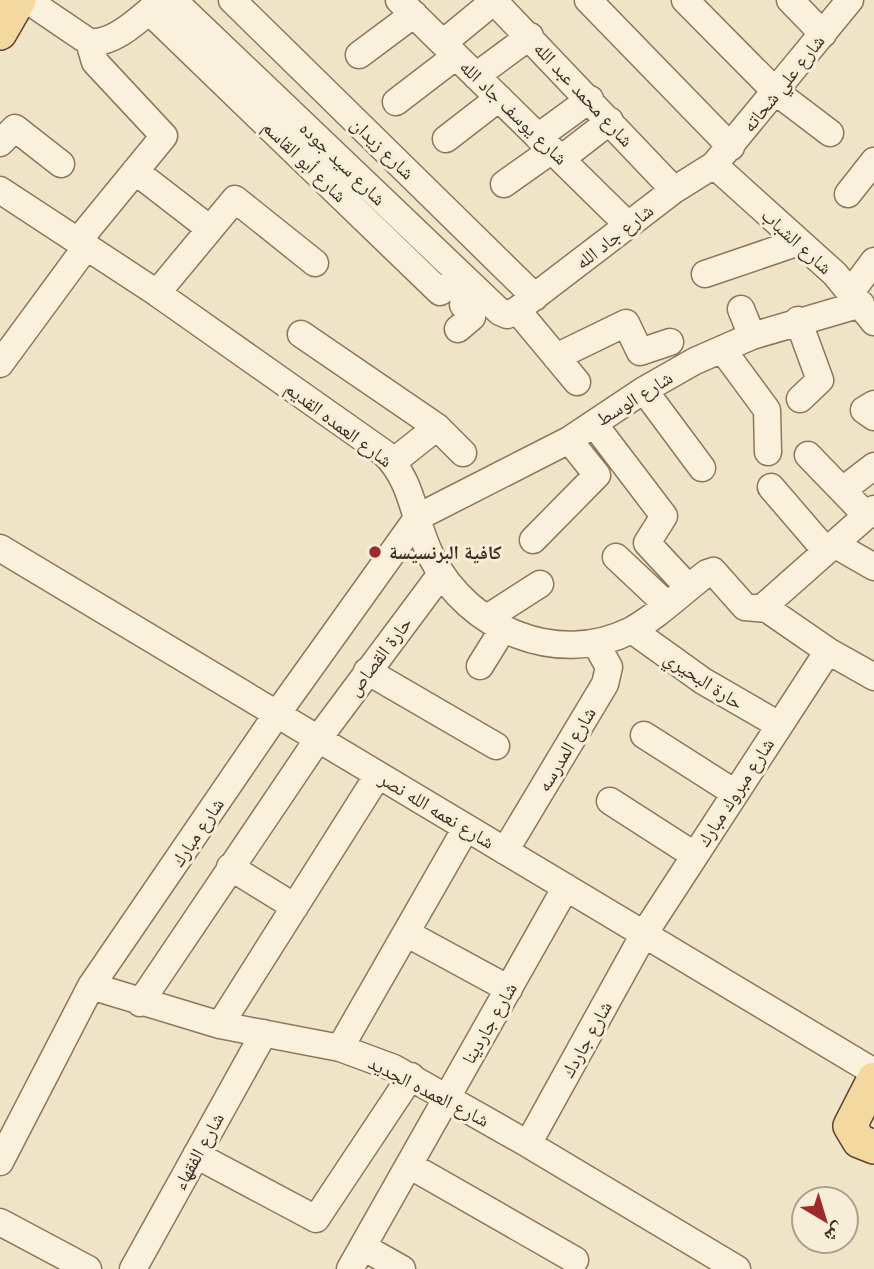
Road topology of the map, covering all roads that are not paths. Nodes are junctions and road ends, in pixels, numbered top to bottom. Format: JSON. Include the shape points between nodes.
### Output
{"nodes":[{"id":1,"x":19,"y":0,"type":"edge"},
{"id":2,"x":27,"y":0,"type":"edge"},
{"id":3,"x":173,"y":0,"type":"edge"},
{"id":4,"x":232,"y":0,"type":"edge"},
{"id":5,"x":494,"y":0,"type":"edge"},
{"id":6,"x":685,"y":0,"type":"edge"},
{"id":7,"x":790,"y":0,"type":"edge"},
{"id":8,"x":850,"y":0,"type":"edge"},
{"id":9,"x":591,"y":1,"type":"edge"},
{"id":10,"x":156,"y":5,"type":"edge"},
{"id":11,"x":406,"y":7,"type":"edge"},
{"id":12,"x":0,"y":33,"type":"edge"},
{"id":13,"x":823,"y":34,"type":"junction"},
{"id":14,"x":530,"y":36,"type":"junction"},
{"id":15,"x":89,"y":42,"type":"junction"},
{"id":16,"x":449,"y":49,"type":"junction"},
{"id":17,"x":359,"y":55,"type":"dead end"},
{"id":18,"x":476,"y":76,"type":"junction"},
{"id":19,"x":776,"y":92,"type":"junction"},
{"id":20,"x":499,"y":98,"type":"junction"},
{"id":21,"x":590,"y":99,"type":"junction"},
{"id":22,"x":396,"y":102,"type":"dead end"},
{"id":23,"x":610,"y":121,"type":"junction"},
{"id":24,"x":830,"y":133,"type":"dead end"},
{"id":25,"x":446,"y":139,"type":"dead end"},
{"id":26,"x":0,"y":143,"type":"edge"},
{"id":27,"x":550,"y":148,"type":"junction"},
{"id":28,"x":722,"y":156,"type":"junction"},
{"id":29,"x":874,"y":161,"type":"edge"},
{"id":30,"x":61,"y":164,"type":"dead end"},
{"id":31,"x":135,"y":171,"type":"junction"},
{"id":32,"x":505,"y":184,"type":"dead end"},
{"id":33,"x":674,"y":190,"type":"junction"},
{"id":34,"x":0,"y":191,"type":"edge"},
{"id":35,"x":848,"y":194,"type":"dead end"},
{"id":36,"x":628,"y":225,"type":"junction"},
{"id":37,"x":210,"y":229,"type":"junction"},
{"id":38,"x":799,"y":242,"type":"junction"},
{"id":39,"x":82,"y":244,"type":"junction"},
{"id":40,"x":874,"y":261,"type":"edge"},
{"id":41,"x":315,"y":263,"type":"dead end"},
{"id":42,"x":705,"y":274,"type":"dead end"},
{"id":43,"x":470,"y":283,"type":"junction"},
{"id":44,"x":156,"y":293,"type":"junction"},
{"id":45,"x":526,"y":304,"type":"junction"},
{"id":46,"x":862,"y":306,"type":"edge"},
{"id":47,"x":741,"y":309,"type":"dead end"},
{"id":48,"x":798,"y":320,"type":"junction"},
{"id":49,"x":458,"y":329,"type":"dead end"},
{"id":50,"x":301,"y":334,"type":"dead end"},
{"id":51,"x":752,"y":336,"type":"junction"},
{"id":52,"x":670,"y":342,"type":"dead end"},
{"id":53,"x":722,"y":349,"type":"junction"},
{"id":54,"x":556,"y":357,"type":"junction"},
{"id":55,"x":0,"y":364,"type":"edge"},
{"id":56,"x":577,"y":382,"type":"dead end"},
{"id":57,"x":644,"y":390,"type":"junction"},
{"id":58,"x":800,"y":399,"type":"dead end"},
{"id":59,"x":874,"y":404,"type":"edge"},
{"id":60,"x":874,"y":417,"type":"edge"},
{"id":61,"x":594,"y":424,"type":"junction"},
{"id":62,"x":437,"y":428,"type":"junction"},
{"id":63,"x":569,"y":440,"type":"junction"},
{"id":64,"x":768,"y":452,"type":"dead end"},
{"id":65,"x":463,"y":453,"type":"dead end"},
{"id":66,"x":808,"y":455,"type":"dead end"},
{"id":67,"x":393,"y":461,"type":"junction"},
{"id":68,"x":874,"y":467,"type":"edge"},
{"id":69,"x":702,"y":468,"type":"dead end"},
{"id":70,"x":771,"y":487,"type":"dead end"},
{"id":71,"x":844,"y":489,"type":"junction"},
{"id":72,"x":870,"y":513,"type":"edge"},
{"id":73,"x":418,"y":517,"type":"junction"},
{"id":74,"x":533,"y":540,"type":"dead end"},
{"id":75,"x":0,"y":548,"type":"edge"},
{"id":76,"x":830,"y":548,"type":"junction"},
{"id":77,"x":616,"y":557,"type":"dead end"},
{"id":78,"x":874,"y":567,"type":"edge"},
{"id":79,"x":441,"y":574,"type":"junction"},
{"id":80,"x":540,"y":584,"type":"dead end"},
{"id":81,"x":688,"y":587,"type":"junction"},
{"id":82,"x":666,"y":604,"type":"junction"},
{"id":83,"x":762,"y":608,"type":"junction"},
{"id":84,"x":495,"y":624,"type":"junction"},
{"id":85,"x":632,"y":630,"type":"junction"},
{"id":86,"x":596,"y":644,"type":"junction"},
{"id":87,"x":828,"y":650,"type":"junction"},
{"id":88,"x":480,"y":666,"type":"dead end"},
{"id":89,"x":367,"y":671,"type":"junction"},
{"id":90,"x":874,"y":677,"type":"edge"},
{"id":91,"x":277,"y":714,"type":"junction"},
{"id":92,"x":779,"y":725,"type":"junction"},
{"id":93,"x":645,"y":735,"type":"dead end"},
{"id":94,"x":318,"y":739,"type":"junction"},
{"id":95,"x":496,"y":746,"type":"dead end"},
{"id":96,"x":378,"y":775,"type":"junction"},
{"id":97,"x":735,"y":793,"type":"junction"},
{"id":98,"x":610,"y":801,"type":"dead end"},
{"id":99,"x":466,"y":828,"type":"junction"},
{"id":100,"x":505,"y":851,"type":"junction"},
{"id":101,"x":694,"y":855,"type":"junction"},
{"id":102,"x":230,"y":867,"type":"junction"},
{"id":103,"x":566,"y":887,"type":"junction"},
{"id":104,"x":295,"y":907,"type":"junction"},
{"id":105,"x":406,"y":933,"type":"junction"},
{"id":106,"x":644,"y":934,"type":"junction"},
{"id":107,"x":91,"y":986,"type":"junction"},
{"id":108,"x":509,"y":989,"type":"junction"},
{"id":109,"x":140,"y":1003,"type":"junction"},
{"id":110,"x":220,"y":1025,"type":"junction"},
{"id":111,"x":264,"y":1033,"type":"junction"},
{"id":112,"x":340,"y":1048,"type":"junction"},
{"id":113,"x":874,"y":1072,"type":"edge"},
{"id":114,"x":411,"y":1076,"type":"junction"},
{"id":115,"x":874,"y":1079,"type":"edge"},
{"id":116,"x":447,"y":1097,"type":"junction"},
{"id":117,"x":862,"y":1136,"type":"edge"},
{"id":118,"x":528,"y":1144,"type":"junction"},
{"id":119,"x":196,"y":1155,"type":"junction"},
{"id":120,"x":0,"y":1163,"type":"edge"},
{"id":121,"x":409,"y":1165,"type":"junction"},
{"id":122,"x":0,"y":1222,"type":"edge"},
{"id":123,"x":356,"y":1258,"type":"edge"},
{"id":124,"x":575,"y":1260,"type":"dead end"},
{"id":125,"x":88,"y":1269,"type":"edge"},
{"id":126,"x":133,"y":1269,"type":"edge"},
{"id":127,"x":402,"y":1269,"type":"edge"},
{"id":128,"x":737,"y":1269,"type":"edge"}],
"edges":[{"from":1,"to":12,"type":"main road"},
{"from":2,"to":15,"type":"street"},
{"from":3,"to":43,"type":"street","name":"شارع سيد جوده"},
{"from":4,"to":45,"type":"street","name":"شارع زيدان"},
{"from":5,"to":14,"type":"street","name":"شارع محمد عبد الله"},
{"from":5,"to":16,"type":"street"},
{"from":6,"to":19,"type":"street"},
{"from":7,"to":13,"type":"street"},
{"from":8,"to":13,"type":"street","name":"شارع علي شحاته"},
{"from":9,"to":28,"type":"street","name":"شارع الشباب"},
{"from":10,"to":15,"type":"street","via":[[106,41]]},
{"from":10,"to":43,"type":"street","name":"شارع أبو القاسم","via":[[440,292]]},
{"from":11,"to":16,"type":"street","name":"شارع يوسف جاد الله"},
{"from":11,"to":17,"type":"street"},
{"from":13,"to":19,"type":"street","name":"شارع علي شحاته"},
{"from":14,"to":18,"type":"street"},
{"from":14,"to":21,"type":"street","name":"شارع محمد عبد الله"},
{"from":15,"to":31,"type":"street","via":[[95,62],[164,134]]},
{"from":16,"to":18,"type":"street","name":"شارع يوسف جاد الله"},
{"from":16,"to":22,"type":"street"},
{"from":18,"to":20,"type":"street","name":"شارع يوسف جاد الله"},
{"from":19,"to":24,"type":"street"},
{"from":19,"to":28,"type":"street","name":"شارع علي شحاته"},
{"from":20,"to":25,"type":"street"},
{"from":20,"to":27,"type":"street","name":"شارع يوسف جاد الله"},
{"from":21,"to":23,"type":"street","name":"شارع محمد عبد الله"},
{"from":21,"to":27,"type":"street"},
{"from":23,"to":27,"type":"street"},
{"from":23,"to":33,"type":"street","name":"شارع محمد عبد الله"},
{"from":26,"to":30,"type":"street","via":[[15,128]]},
{"from":27,"to":32,"type":"street"},
{"from":27,"to":36,"type":"street","name":"شارع يوسف جاد الله"},
{"from":28,"to":33,"type":"street","name":"شارع جاد الله"},
{"from":28,"to":38,"type":"street","name":"شارع الشباب"},
{"from":29,"to":35,"type":"street"},
{"from":31,"to":37,"type":"street"},
{"from":31,"to":39,"type":"street"},
{"from":33,"to":36,"type":"street","name":"شارع جاد الله"},
{"from":34,"to":39,"type":"street","name":"شارع العمده القديم"},
{"from":36,"to":45,"type":"street","name":"شارع جاد الله"},
{"from":37,"to":41,"type":"street","via":[[237,199]]},
{"from":37,"to":44,"type":"street"},
{"from":38,"to":42,"type":"street"},
{"from":38,"to":46,"type":"street","name":"شارع الشباب"},
{"from":39,"to":44,"type":"street","name":"شارع العمده القديم"},
{"from":39,"to":55,"type":"street"},
{"from":40,"to":46,"type":"street"},
{"from":43,"to":45,"type":"street","name":"شارع سيد جوده","via":[[503,314]]},
{"from":43,"to":49,"type":"street","via":[[463,304],[472,317]]},
{"from":44,"to":67,"type":"street","name":"شارع العمده القديم"},
{"from":45,"to":54,"type":"street","name":"شارع زيدان"},
{"from":46,"to":48,"type":"street","name":"شارع الوسط"},
{"from":47,"to":51,"type":"street"},
{"from":48,"to":51,"type":"street","name":"شارع الوسط"},
{"from":48,"to":58,"type":"street","via":[[820,380]]},
{"from":50,"to":62,"type":"street"},
{"from":51,"to":53,"type":"street","name":"شارع الوسط"},
{"from":52,"to":54,"type":"street","via":[[640,352],[626,323]]},
{"from":53,"to":57,"type":"street","name":"شارع الوسط"},
{"from":53,"to":64,"type":"street","via":[[767,410]]},
{"from":54,"to":56,"type":"street","name":"شارع زيدان"},
{"from":57,"to":61,"type":"street","name":"شارع الوسط"},
{"from":57,"to":69,"type":"street"},
{"from":59,"to":60,"type":"street","via":[[864,410]]},
{"from":61,"to":63,"type":"street","name":"شارع الوسط"},
{"from":61,"to":81,"type":"street","via":[[664,516],[647,543]]},
{"from":62,"to":65,"type":"street"},
{"from":62,"to":67,"type":"street"},
{"from":63,"to":73,"type":"street","name":"شارع الوسط"},
{"from":63,"to":74,"type":"street","via":[[597,475]]},
{"from":66,"to":71,"type":"street"},
{"from":67,"to":73,"type":"street","name":"شارع العمده القديم","via":[[407,482]]},
{"from":68,"to":71,"type":"street"},
{"from":70,"to":76,"type":"street"},
{"from":71,"to":72,"type":"street"},
{"from":72,"to":76,"type":"street"},
{"from":73,"to":79,"type":"street","name":"شارع العمده القديم"},
{"from":73,"to":91,"type":"street","name":"شارع مبارك"},
{"from":75,"to":91,"type":"street","name":"شارع نعمه الله نصر"},
{"from":76,"to":78,"type":"street"},
{"from":76,"to":83,"type":"street"},
{"from":77,"to":82,"type":"street"},
{"from":79,"to":84,"type":"street","name":"شارع العمده القديم","via":[[462,599]]},
{"from":79,"to":89,"type":"street","name":"حارة القصاص"},
{"from":80,"to":84,"type":"street"},
{"from":81,"to":82,"type":"street","name":"شارع العمده القديم"},
{"from":81,"to":83,"type":"street","name":"شارع العمده القديم","via":[[713,571],[746,607]]},
{"from":82,"to":85,"type":"street","name":"شارع العمده القديم"},
{"from":83,"to":87,"type":"street","name":"شارع العمده القديم"},
{"from":84,"to":86,"type":"street","name":"شارع العمده القديم","via":[[548,645]]},
{"from":84,"to":88,"type":"street"},
{"from":85,"to":86,"type":"street","name":"شارع العمده القديم"},
{"from":85,"to":92,"type":"street","name":"حارة البحيري","via":[[703,681]]},
{"from":86,"to":100,"type":"street","name":"شارع المدرسه","via":[[609,667],[605,684]]},
{"from":87,"to":90,"type":"street","name":"شارع العمده القديم"},
{"from":87,"to":92,"type":"street","name":"شارع مبروك مبارك"},
{"from":89,"to":94,"type":"street","name":"حارة القصاص"},
{"from":89,"to":95,"type":"street"},
{"from":91,"to":94,"type":"street","name":"شارع نعمه الله نصر"},
{"from":91,"to":107,"type":"street","name":"شارع مبارك"},
{"from":92,"to":97,"type":"street","name":"شارع مبروك مبارك"},
{"from":93,"to":97,"type":"street"},
{"from":94,"to":96,"type":"street","name":"شارع نعمه الله نصر"},
{"from":94,"to":102,"type":"street","name":"حارة القصاص"},
{"from":96,"to":99,"type":"street","name":"شارع نعمه الله نصر"},
{"from":96,"to":104,"type":"street"},
{"from":97,"to":101,"type":"street","name":"شارع مبروك مبارك"},
{"from":98,"to":101,"type":"street"},
{"from":99,"to":100,"type":"street","name":"شارع نعمه الله نصر"},
{"from":99,"to":105,"type":"street"},
{"from":100,"to":103,"type":"street","name":"شارع نعمه الله نصر"},
{"from":101,"to":106,"type":"street","name":"شارع مبروك مبارك"},
{"from":102,"to":104,"type":"street"},
{"from":102,"to":109,"type":"street","name":"حارة القصاص"},
{"from":103,"to":106,"type":"street","name":"شارع نعمه الله نصر"},
{"from":103,"to":108,"type":"street","name":"شارع جاردينا"},
{"from":104,"to":110,"type":"street"},
{"from":105,"to":108,"type":"street"},
{"from":105,"to":112,"type":"street"},
{"from":106,"to":113,"type":"street","name":"شارع نعمه الله نصر"},
{"from":106,"to":118,"type":"street","name":"شارع جاردك"},
{"from":107,"to":109,"type":"street","name":"شارع العمده الجديد"},
{"from":107,"to":120,"type":"street","name":"شارع مبارك"},
{"from":108,"to":116,"type":"street","name":"شارع جاردينا"},
{"from":109,"to":110,"type":"street","name":"شارع العمده الجديد"},
{"from":110,"to":111,"type":"street","name":"شارع العمده الجديد"},
{"from":111,"to":112,"type":"street","name":"شارع العمده الجديد"},
{"from":111,"to":119,"type":"street","name":"شارع الفقهاء"},
{"from":112,"to":114,"type":"street","name":"شارع العمده الجديد"},
{"from":114,"to":116,"type":"street","name":"شارع العمده الجديد"},
{"from":114,"to":119,"type":"street","via":[[321,1215],[312,1219]]},
{"from":115,"to":117,"type":"main road"},
{"from":116,"to":118,"type":"street","name":"شارع العمده الجديد"},
{"from":116,"to":121,"type":"street","name":"شارع جاردينا"},
{"from":118,"to":128,"type":"street","name":"شارع العمده الجديد"},
{"from":119,"to":126,"type":"street","name":"شارع الفقهاء"},
{"from":121,"to":123,"type":"street","name":"شارع جاردينا"},
{"from":121,"to":124,"type":"street"},
{"from":122,"to":125,"type":"street"},
{"from":123,"to":127,"type":"street"}]}
